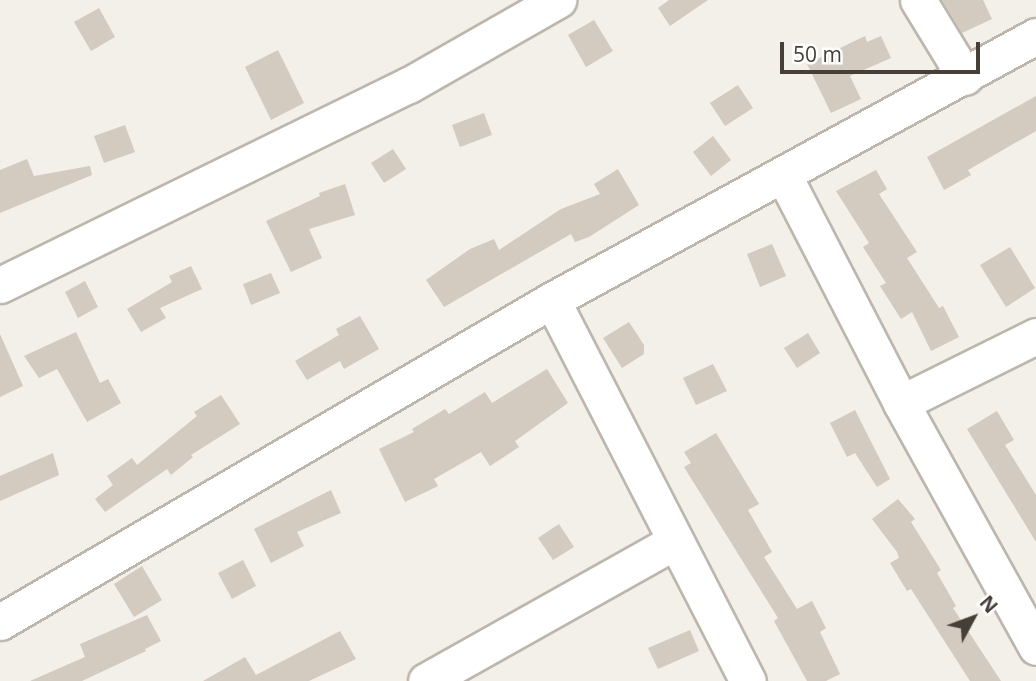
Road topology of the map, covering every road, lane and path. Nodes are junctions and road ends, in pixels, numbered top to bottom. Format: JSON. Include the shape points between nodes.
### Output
{"nodes":[{"id":1,"x":558,"y":0,"type":"edge"},
{"id":2,"x":918,"y":0,"type":"edge"},
{"id":3,"x":1036,"y":36,"type":"edge"},
{"id":4,"x":965,"y":77,"type":"junction"},
{"id":5,"x":784,"y":176,"type":"junction"},
{"id":6,"x":0,"y":285,"type":"edge"},
{"id":7,"x":552,"y":300,"type":"junction"},
{"id":8,"x":1036,"y":336,"type":"edge"},
{"id":9,"x":901,"y":403,"type":"junction"},
{"id":10,"x":674,"y":542,"type":"junction"},
{"id":11,"x":0,"y":622,"type":"edge"},
{"id":12,"x":1035,"y":642,"type":"edge"},
{"id":13,"x":426,"y":681,"type":"edge"},
{"id":14,"x":748,"y":681,"type":"edge"}],
"edges":[{"from":1,"to":6,"type":"street","via":[[409,85]]},
{"from":2,"to":4,"type":"street"},
{"from":3,"to":4,"type":"street"},
{"from":4,"to":5,"type":"street"},
{"from":5,"to":7,"type":"street"},
{"from":5,"to":9,"type":"street"},
{"from":7,"to":10,"type":"street"},
{"from":7,"to":11,"type":"street"},
{"from":8,"to":9,"type":"street"},
{"from":9,"to":12,"type":"street"},
{"from":10,"to":13,"type":"street"},
{"from":10,"to":14,"type":"street"}]}
